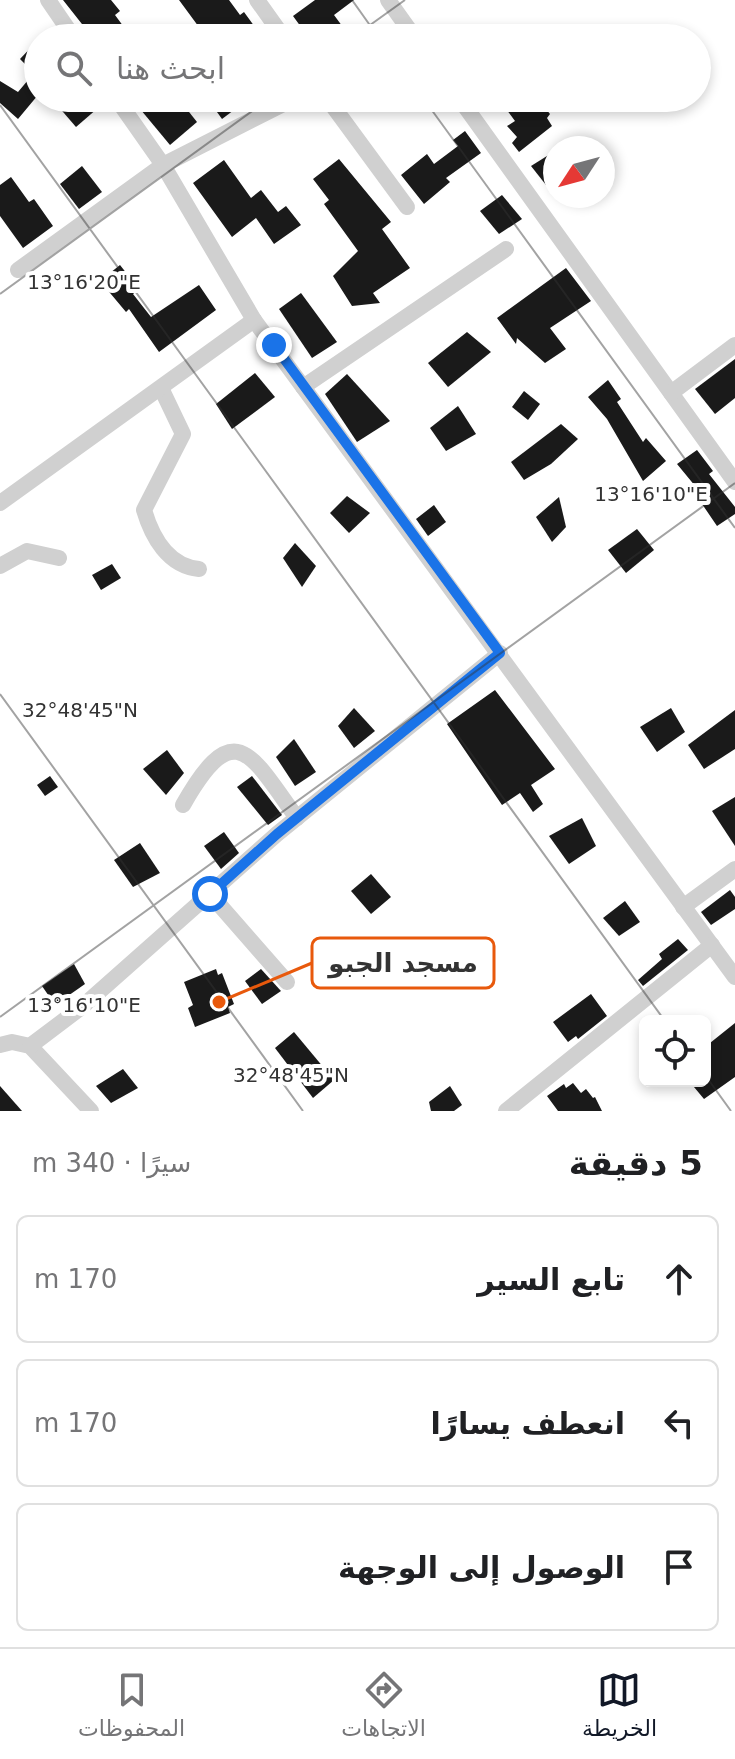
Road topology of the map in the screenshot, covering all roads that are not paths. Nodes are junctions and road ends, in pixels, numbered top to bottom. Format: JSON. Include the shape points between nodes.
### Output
{"nodes":[{"id":1,"x":48,"y":0,"type":"edge"},
{"id":2,"x":257,"y":0,"type":"edge"},
{"id":3,"x":393,"y":2,"type":"edge"},
{"id":4,"x":64,"y":24,"type":"edge"},
{"id":5,"x":274,"y":24,"type":"edge"},
{"id":6,"x":406,"y":24,"type":"edge"},
{"id":7,"x":126,"y":112,"type":"edge"},
{"id":8,"x":267,"y":112,"type":"edge"},
{"id":9,"x":337,"y":112,"type":"edge"},
{"id":10,"x":469,"y":112,"type":"edge"},
{"id":11,"x":163,"y":165,"type":"junction"},
{"id":12,"x":407,"y":207,"type":"dead end"},
{"id":13,"x":506,"y":249,"type":"dead end"},
{"id":14,"x":18,"y":270,"type":"dead end"},
{"id":15,"x":254,"y":320,"type":"junction"},
{"id":16,"x":735,"y":345,"type":"edge"},
{"id":17,"x":303,"y":387,"type":"junction"},
{"id":18,"x":161,"y":388,"type":"junction"},
{"id":19,"x":671,"y":393,"type":"junction"},
{"id":20,"x":735,"y":482,"type":"edge"},
{"id":21,"x":0,"y":503,"type":"edge"},
{"id":22,"x":59,"y":558,"type":"dead end"},
{"id":23,"x":0,"y":566,"type":"edge"},
{"id":24,"x":199,"y":569,"type":"dead end"},
{"id":25,"x":500,"y":653,"type":"junction"},
{"id":26,"x":183,"y":805,"type":"dead end"},
{"id":27,"x":297,"y":818,"type":"junction"},
{"id":28,"x":735,"y":869,"type":"edge"},
{"id":29,"x":210,"y":894,"type":"junction"},
{"id":30,"x":683,"y":907,"type":"junction"},
{"id":31,"x":712,"y":945,"type":"junction"},
{"id":32,"x":735,"y":977,"type":"edge"},
{"id":33,"x":287,"y":982,"type":"dead end"},
{"id":34,"x":0,"y":1045,"type":"edge"},
{"id":35,"x":30,"y":1046,"type":"junction"},
{"id":36,"x":91,"y":1111,"type":"edge"},
{"id":37,"x":506,"y":1111,"type":"edge"}],
"edges":[{"from":1,"to":4,"type":"street"},
{"from":2,"to":5,"type":"street"},
{"from":3,"to":6,"type":"street"},
{"from":7,"to":11,"type":"street"},
{"from":8,"to":11,"type":"street"},
{"from":9,"to":12,"type":"street"},
{"from":10,"to":19,"type":"street"},
{"from":11,"to":14,"type":"street"},
{"from":11,"to":15,"type":"street"},
{"from":13,"to":17,"type":"street"},
{"from":15,"to":17,"type":"street"},
{"from":15,"to":18,"type":"street"},
{"from":16,"to":19,"type":"street"},
{"from":17,"to":25,"type":"street"},
{"from":18,"to":21,"type":"street"},
{"from":18,"to":24,"type":"street","via":[[183,434],[144,510],[150,530],[170,556],[182,566]]},
{"from":19,"to":20,"type":"street"},
{"from":22,"to":23,"type":"street","via":[[27,551]]},
{"from":25,"to":27,"type":"street"},
{"from":25,"to":30,"type":"street"},
{"from":26,"to":27,"type":"street","via":[[204,770],[230,750],[239,750],[253,758]]},
{"from":27,"to":29,"type":"street"},
{"from":28,"to":30,"type":"street"},
{"from":29,"to":33,"type":"street"},
{"from":29,"to":35,"type":"street"},
{"from":30,"to":31,"type":"street"},
{"from":31,"to":32,"type":"street"},
{"from":31,"to":37,"type":"street"},
{"from":34,"to":35,"type":"street"},
{"from":35,"to":36,"type":"street"}]}
